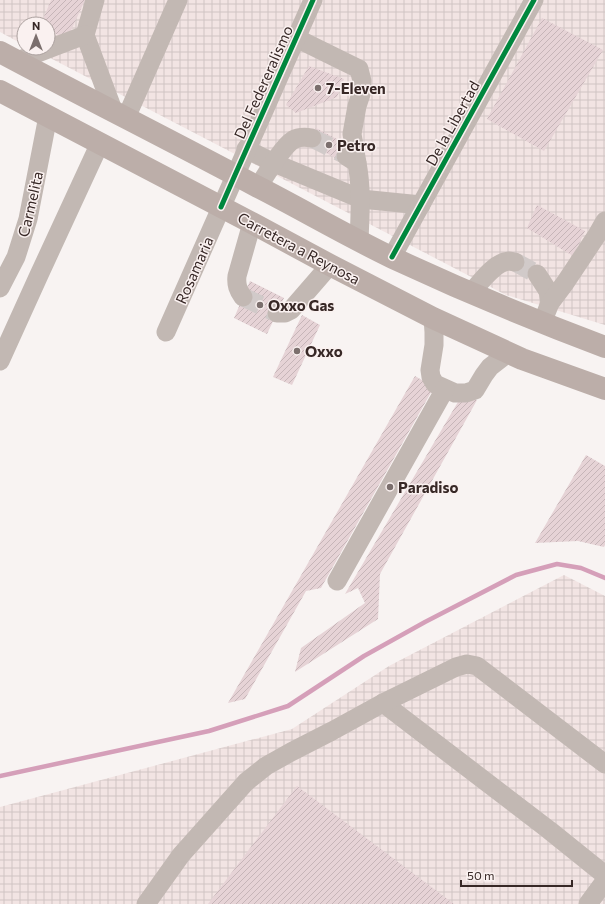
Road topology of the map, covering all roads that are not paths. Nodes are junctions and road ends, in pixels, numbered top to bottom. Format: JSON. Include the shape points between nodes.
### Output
{"nodes":[{"id":1,"x":95,"y":0,"type":"edge"},
{"id":2,"x":178,"y":0,"type":"edge"},
{"id":3,"x":313,"y":0,"type":"edge"},
{"id":4,"x":534,"y":0,"type":"edge"},
{"id":5,"x":84,"y":35,"type":"junction"},
{"id":6,"x":296,"y":38,"type":"junction"},
{"id":7,"x":9,"y":57,"type":"edge"},
{"id":8,"x":0,"y":91,"type":"edge"},
{"id":9,"x":120,"y":114,"type":"junction"},
{"id":10,"x":48,"y":116,"type":"junction"},
{"id":11,"x":312,"y":138,"type":"tunnel mouth"},
{"id":12,"x":100,"y":143,"type":"junction"},
{"id":13,"x":246,"y":149,"type":"junction"},
{"id":14,"x":274,"y":163,"type":"junction"},
{"id":15,"x":235,"y":175,"type":"junction"},
{"id":16,"x":258,"y":187,"type":"junction"},
{"id":17,"x":361,"y":199,"type":"junction"},
{"id":18,"x":421,"y":205,"type":"junction"},
{"id":19,"x":221,"y":207,"type":"junction"},
{"id":20,"x":605,"y":221,"type":"edge"},
{"id":21,"x":252,"y":223,"type":"junction"},
{"id":22,"x":359,"y":240,"type":"junction"},
{"id":23,"x":392,"y":257,"type":"junction"},
{"id":24,"x":515,"y":262,"type":"tunnel mouth"},
{"id":25,"x":330,"y":265,"type":"junction"},
{"id":26,"x":536,"y":274,"type":"tunnel mouth"},
{"id":27,"x":0,"y":288,"type":"edge"},
{"id":28,"x":471,"y":293,"type":"junction"},
{"id":29,"x":243,"y":297,"type":"dead end"},
{"id":30,"x":550,"y":303,"type":"junction"},
{"id":31,"x":277,"y":313,"type":"dead end"},
{"id":32,"x":433,"y":318,"type":"junction"},
{"id":33,"x":542,"y":323,"type":"junction"},
{"id":34,"x":166,"y":332,"type":"dead end"},
{"id":35,"x":605,"y":347,"type":"edge"},
{"id":36,"x":508,"y":353,"type":"junction"},
{"id":37,"x":0,"y":361,"type":"edge"},
{"id":38,"x":445,"y":389,"type":"junction"},
{"id":39,"x":605,"y":389,"type":"edge"},
{"id":40,"x":337,"y":581,"type":"dead end"},
{"id":41,"x":383,"y":703,"type":"junction"},
{"id":42,"x":605,"y":764,"type":"edge"},
{"id":43,"x":605,"y":875,"type":"edge"},
{"id":44,"x":605,"y":881,"type":"edge"},
{"id":45,"x":146,"y":904,"type":"edge"},
{"id":46,"x":588,"y":904,"type":"edge"}],
"edges":[{"from":1,"to":5,"type":"street"},
{"from":2,"to":9,"type":"street"},
{"from":3,"to":6,"type":"street","name":"Del Federeralismo"},
{"from":4,"to":18,"type":"street","name":"De la Libertad"},
{"from":5,"to":7,"type":"street"},
{"from":5,"to":9,"type":"street"},
{"from":6,"to":13,"type":"street","name":"Del Federeralismo"},
{"from":6,"to":17,"type":"street","via":[[359,69],[362,81],[361,94],[352,134],[351,159],[360,176]]},
{"from":7,"to":9,"type":"main road"},
{"from":8,"to":10,"type":"main road","name":"Carretera a Reynosa"},
{"from":9,"to":15,"type":"main road"},
{"from":10,"to":12,"type":"main road","name":"Carretera a Reynosa"},
{"from":10,"to":27,"type":"street","name":"Carmelita","via":[[28,219],[16,258]]},
{"from":11,"to":14,"type":"street","via":[[293,140]]},
{"from":12,"to":19,"type":"main road","name":"Carretera a Reynosa"},
{"from":12,"to":37,"type":"street"},
{"from":13,"to":14,"type":"street"},
{"from":13,"to":15,"type":"street","name":"Del Federeralismo"},
{"from":14,"to":16,"type":"street"},
{"from":14,"to":17,"type":"street"},
{"from":15,"to":16,"type":"main road"},
{"from":15,"to":19,"type":"street","name":"Del Federeralismo"},
{"from":16,"to":22,"type":"main road"},
{"from":17,"to":18,"type":"street"},
{"from":17,"to":22,"type":"street"},
{"from":18,"to":23,"type":"street","name":"De la Libertad"},
{"from":19,"to":21,"type":"main road","name":"Carretera a Reynosa"},
{"from":19,"to":34,"type":"street","name":"Rosamaria"},
{"from":20,"to":30,"type":"street"},
{"from":21,"to":25,"type":"main road","name":"Carretera a Reynosa"},
{"from":21,"to":29,"type":"street","via":[[236,284]]},
{"from":22,"to":23,"type":"main road"},
{"from":23,"to":28,"type":"main road"},
{"from":24,"to":28,"type":"street","via":[[499,264]]},
{"from":25,"to":31,"type":"street","via":[[291,310]]},
{"from":25,"to":32,"type":"main road","name":"Carretera a Reynosa"},
{"from":26,"to":30,"type":"street","via":[[548,291]]},
{"from":28,"to":33,"type":"main road"},
{"from":30,"to":33,"type":"street"},
{"from":32,"to":36,"type":"main road","name":"Carretera a Reynosa"},
{"from":32,"to":38,"type":"street","via":[[431,377],[435,384]]},
{"from":33,"to":35,"type":"main road"},
{"from":36,"to":38,"type":"street","via":[[490,367],[475,390],[466,394]]},
{"from":36,"to":39,"type":"main road","name":"Carretera a Reynosa"},
{"from":38,"to":40,"type":"street"},
{"from":41,"to":42,"type":"street","via":[[456,667],[467,664],[477,666]]},
{"from":41,"to":43,"type":"street"},
{"from":41,"to":45,"type":"street","via":[[285,755],[246,782],[181,855]]},
{"from":44,"to":46,"type":"street"}]}
